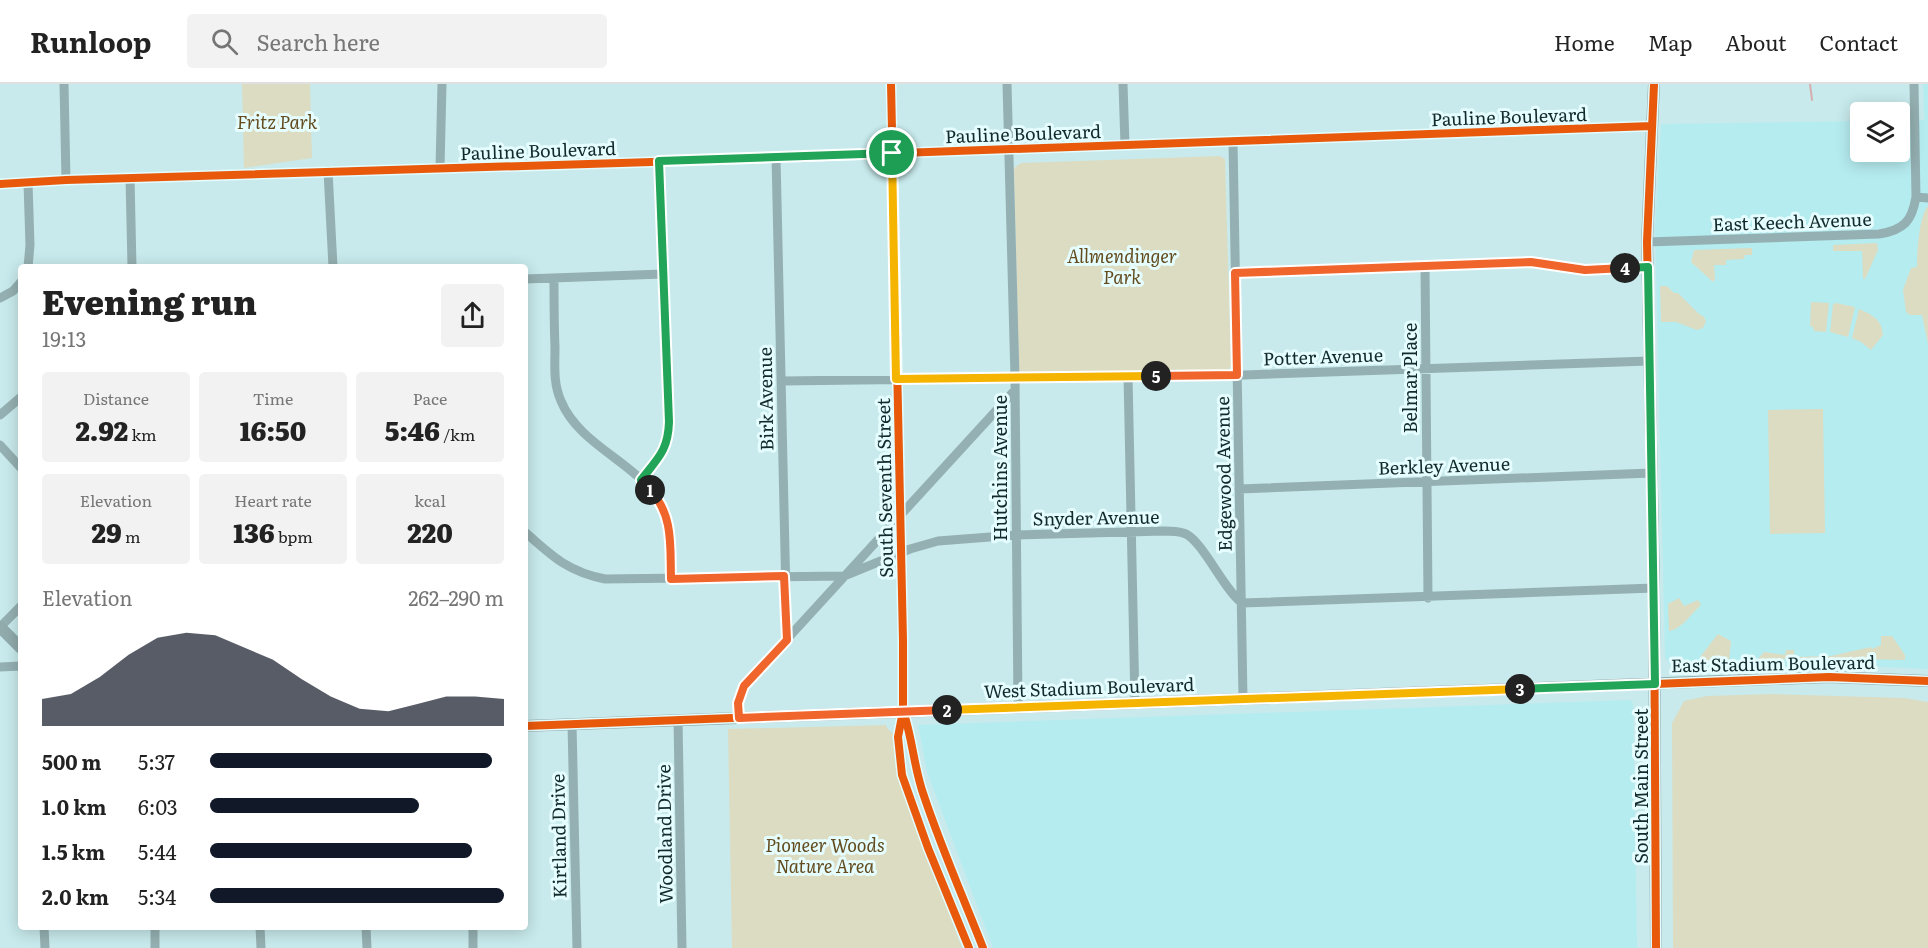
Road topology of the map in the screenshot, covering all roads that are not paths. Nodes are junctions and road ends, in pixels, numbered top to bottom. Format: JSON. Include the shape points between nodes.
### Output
{"nodes":[{"id":1,"x":64,"y":84,"type":"edge"},
{"id":2,"x":442,"y":84,"type":"edge"},
{"id":3,"x":891,"y":84,"type":"edge"},
{"id":4,"x":1007,"y":84,"type":"edge"},
{"id":5,"x":1123,"y":84,"type":"edge"},
{"id":6,"x":1654,"y":84,"type":"edge"},
{"id":7,"x":1914,"y":84,"type":"edge"},
{"id":8,"x":1652,"y":126,"type":"junction"},
{"id":9,"x":1233,"y":141,"type":"junction"},
{"id":10,"x":1125,"y":145,"type":"junction"},
{"id":11,"x":1008,"y":149,"type":"junction"},
{"id":12,"x":892,"y":153,"type":"junction"},
{"id":13,"x":776,"y":157,"type":"junction"},
{"id":14,"x":659,"y":161,"type":"junction"},
{"id":15,"x":440,"y":168,"type":"junction"},
{"id":16,"x":328,"y":171,"type":"junction"},
{"id":17,"x":130,"y":178,"type":"junction"},
{"id":18,"x":66,"y":180,"type":"junction"},
{"id":19,"x":28,"y":183,"type":"junction"},
{"id":20,"x":0,"y":184,"type":"edge"},
{"id":21,"x":1916,"y":197,"type":"junction"},
{"id":22,"x":1928,"y":198,"type":"edge"},
{"id":23,"x":1647,"y":242,"type":"junction"},
{"id":24,"x":28,"y":264,"type":"edge"},
{"id":25,"x":132,"y":264,"type":"edge"},
{"id":26,"x":333,"y":264,"type":"edge"},
{"id":27,"x":1425,"y":266,"type":"junction"},
{"id":28,"x":1648,"y":267,"type":"junction"},
{"id":29,"x":1235,"y":273,"type":"junction"},
{"id":30,"x":663,"y":274,"type":"junction"},
{"id":31,"x":554,"y":278,"type":"junction"},
{"id":32,"x":528,"y":279,"type":"edge"},
{"id":33,"x":18,"y":286,"type":"edge"},
{"id":34,"x":0,"y":298,"type":"edge"},
{"id":35,"x":1649,"y":361,"type":"junction"},
{"id":36,"x":1425,"y":369,"type":"junction"},
{"id":37,"x":1237,"y":375,"type":"junction"},
{"id":38,"x":1128,"y":376,"type":"junction"},
{"id":39,"x":1015,"y":378,"type":"junction"},
{"id":40,"x":896,"y":379,"type":"junction"},
{"id":41,"x":782,"y":381,"type":"junction"},
{"id":42,"x":1015,"y":390,"type":"junction"},
{"id":43,"x":18,"y":400,"type":"edge"},
{"id":44,"x":0,"y":415,"type":"edge"},
{"id":45,"x":0,"y":445,"type":"edge"},
{"id":46,"x":18,"y":465,"type":"edge"},
{"id":47,"x":1651,"y":473,"type":"junction"},
{"id":48,"x":641,"y":480,"type":"junction"},
{"id":49,"x":1426,"y":482,"type":"junction"},
{"id":50,"x":1239,"y":489,"type":"junction"},
{"id":51,"x":900,"y":514,"type":"junction"},
{"id":52,"x":1132,"y":532,"type":"junction"},
{"id":53,"x":528,"y":535,"type":"edge"},
{"id":54,"x":1016,"y":535,"type":"junction"},
{"id":55,"x":901,"y":553,"type":"junction"},
{"id":56,"x":784,"y":576,"type":"junction"},
{"id":57,"x":844,"y":576,"type":"junction"},
{"id":58,"x":671,"y":579,"type":"junction"},
{"id":59,"x":1654,"y":588,"type":"junction"},
{"id":60,"x":1428,"y":598,"type":"junction"},
{"id":61,"x":1242,"y":603,"type":"junction"},
{"id":62,"x":18,"y":609,"type":"edge"},
{"id":63,"x":0,"y":627,"type":"edge"},
{"id":64,"x":787,"y":640,"type":"junction"},
{"id":65,"x":18,"y":645,"type":"edge"},
{"id":66,"x":18,"y":666,"type":"edge"},
{"id":67,"x":0,"y":667,"type":"edge"},
{"id":68,"x":1928,"y":681,"type":"edge"},
{"id":69,"x":1655,"y":684,"type":"junction"},
{"id":70,"x":1243,"y":699,"type":"junction"},
{"id":71,"x":1135,"y":703,"type":"junction"},
{"id":72,"x":1018,"y":707,"type":"junction"},
{"id":73,"x":903,"y":711,"type":"junction"},
{"id":74,"x":739,"y":718,"type":"junction"},
{"id":75,"x":678,"y":719,"type":"junction"},
{"id":76,"x":572,"y":724,"type":"junction"},
{"id":77,"x":528,"y":726,"type":"edge"},
{"id":78,"x":44,"y":930,"type":"edge"},
{"id":79,"x":155,"y":930,"type":"edge"},
{"id":80,"x":260,"y":930,"type":"edge"},
{"id":81,"x":366,"y":930,"type":"edge"},
{"id":82,"x":473,"y":930,"type":"edge"},
{"id":83,"x":45,"y":948,"type":"edge"},
{"id":84,"x":155,"y":948,"type":"edge"},
{"id":85,"x":261,"y":948,"type":"edge"},
{"id":86,"x":367,"y":948,"type":"edge"},
{"id":87,"x":473,"y":948,"type":"edge"},
{"id":88,"x":577,"y":948,"type":"edge"},
{"id":89,"x":682,"y":948,"type":"edge"},
{"id":90,"x":969,"y":948,"type":"edge"},
{"id":91,"x":982,"y":948,"type":"edge"},
{"id":92,"x":1656,"y":948,"type":"edge"}],
"edges":[{"from":1,"to":18,"type":"street"},
{"from":2,"to":15,"type":"street"},
{"from":3,"to":12,"type":"street","name":"South Seventh Street"},
{"from":4,"to":11,"type":"street","name":"Hutchins Avenue"},
{"from":5,"to":10,"type":"street"},
{"from":6,"to":8,"type":"main road","name":"South Main Street"},
{"from":7,"to":21,"type":"street"},
{"from":8,"to":9,"type":"street","name":"Pauline Boulevard"},
{"from":8,"to":23,"type":"main road","name":"South Main Street"},
{"from":9,"to":10,"type":"street","name":"Pauline Boulevard"},
{"from":9,"to":29,"type":"street","name":"Edgewood Avenue"},
{"from":10,"to":11,"type":"street","name":"Pauline Boulevard"},
{"from":11,"to":12,"type":"street","name":"Pauline Boulevard"},
{"from":11,"to":39,"type":"street","name":"Hutchins Avenue"},
{"from":12,"to":13,"type":"street","name":"Pauline Boulevard"},
{"from":12,"to":40,"type":"street","name":"South Seventh Street"},
{"from":13,"to":14,"type":"street","name":"Pauline Boulevard"},
{"from":13,"to":41,"type":"street","name":"Birk Avenue"},
{"from":14,"to":15,"type":"street","name":"Pauline Boulevard"},
{"from":14,"to":30,"type":"street"},
{"from":15,"to":16,"type":"street","name":"Pauline Boulevard"},
{"from":16,"to":17,"type":"street","name":"Pauline Boulevard"},
{"from":16,"to":26,"type":"street"},
{"from":17,"to":18,"type":"street","name":"Pauline Boulevard"},
{"from":17,"to":25,"type":"street"},
{"from":18,"to":19,"type":"street","name":"Pauline Boulevard"},
{"from":19,"to":20,"type":"street","name":"Pauline Boulevard"},
{"from":19,"to":24,"type":"street"},
{"from":21,"to":22,"type":"street"},
{"from":21,"to":23,"type":"street","name":"East Keech Avenue","via":[[1908,221],[1894,231],[1879,234]]},
{"from":23,"to":28,"type":"main road","name":"South Main Street"},
{"from":27,"to":28,"type":"street","via":[[1531,262],[1585,270]]},
{"from":27,"to":29,"type":"street"},
{"from":27,"to":36,"type":"street","name":"Belmar Place"},
{"from":28,"to":35,"type":"main road","name":"South Main Street"},
{"from":29,"to":37,"type":"street","name":"Edgewood Avenue"},
{"from":30,"to":31,"type":"street"},
{"from":30,"to":48,"type":"street","via":[[668,439]]},
{"from":31,"to":32,"type":"street"},
{"from":31,"to":48,"type":"street","via":[[555,380],[561,402],[585,434]]},
{"from":33,"to":34,"type":"street"},
{"from":35,"to":36,"type":"street","name":"Potter Avenue"},
{"from":35,"to":47,"type":"main road","name":"South Main Street"},
{"from":36,"to":37,"type":"street","name":"Potter Avenue"},
{"from":36,"to":49,"type":"street","name":"Belmar Place"},
{"from":37,"to":38,"type":"street","name":"Potter Avenue"},
{"from":37,"to":50,"type":"street","name":"Edgewood Avenue"},
{"from":38,"to":39,"type":"street","name":"Potter Avenue"},
{"from":38,"to":52,"type":"street"},
{"from":39,"to":40,"type":"street","name":"Potter Avenue"},
{"from":39,"to":42,"type":"street","name":"Hutchins Avenue"},
{"from":40,"to":41,"type":"street","name":"Potter Avenue"},
{"from":40,"to":51,"type":"street","name":"South Seventh Street"},
{"from":41,"to":56,"type":"street","name":"Birk Avenue"},
{"from":42,"to":51,"type":"street"},
{"from":42,"to":54,"type":"street","name":"Hutchins Avenue"},
{"from":43,"to":44,"type":"street"},
{"from":45,"to":46,"type":"street"},
{"from":47,"to":49,"type":"street","name":"Berkley Avenue"},
{"from":47,"to":59,"type":"main road","name":"South Main Street"},
{"from":48,"to":58,"type":"street","via":[[666,513]]},
{"from":49,"to":50,"type":"street","name":"Berkley Avenue"},
{"from":49,"to":60,"type":"street","name":"Belmar Place"},
{"from":50,"to":61,"type":"street","name":"Edgewood Avenue"},
{"from":51,"to":55,"type":"street","name":"South Seventh Street"},
{"from":51,"to":57,"type":"street"},
{"from":52,"to":54,"type":"street","name":"Snyder Avenue"},
{"from":52,"to":61,"type":"street","name":"Snyder Avenue","via":[[1186,533],[1232,596]]},
{"from":52,"to":71,"type":"street"},
{"from":53,"to":58,"type":"street","name":"Snyder Avenue","via":[[558,560],[590,576]]},
{"from":54,"to":55,"type":"street","name":"Snyder Avenue","via":[[938,541]]},
{"from":54,"to":72,"type":"street","name":"Hutchins Avenue"},
{"from":55,"to":57,"type":"street","name":"Snyder Avenue"},
{"from":55,"to":73,"type":"street","name":"South Seventh Street"},
{"from":56,"to":57,"type":"street","name":"Snyder Avenue"},
{"from":56,"to":58,"type":"street","name":"Snyder Avenue"},
{"from":56,"to":64,"type":"street","name":"Birk Avenue"},
{"from":57,"to":64,"type":"street"},
{"from":59,"to":60,"type":"street"},
{"from":59,"to":69,"type":"main road","name":"South Main Street"},
{"from":60,"to":61,"type":"street"},
{"from":61,"to":70,"type":"street","name":"Edgewood Avenue"},
{"from":62,"to":63,"type":"street"},
{"from":63,"to":65,"type":"main road"},
{"from":64,"to":74,"type":"street","via":[[744,686],[738,703]]},
{"from":66,"to":67,"type":"street"},
{"from":68,"to":69,"type":"main road","name":"East Stadium Boulevard","via":[[1828,677]]},
{"from":69,"to":70,"type":"main road","name":"West Stadium Boulevard"},
{"from":69,"to":92,"type":"main road","name":"South Main Street"},
{"from":70,"to":71,"type":"main road","name":"West Stadium Boulevard"},
{"from":71,"to":72,"type":"main road","name":"West Stadium Boulevard"},
{"from":72,"to":73,"type":"main road","name":"West Stadium Boulevard"},
{"from":73,"to":74,"type":"main road","name":"West Stadium Boulevard"},
{"from":73,"to":90,"type":"street","name":"South Seventh Street","via":[[898,737],[902,775]]},
{"from":73,"to":91,"type":"street","name":"South Seventh Street","via":[[924,795]]},
{"from":74,"to":75,"type":"main road","name":"West Stadium Boulevard"},
{"from":75,"to":76,"type":"main road","name":"West Stadium Boulevard"},
{"from":75,"to":89,"type":"street","name":"Woodland Drive"},
{"from":76,"to":77,"type":"main road","name":"West Stadium Boulevard"},
{"from":76,"to":88,"type":"street","name":"Kirtland Drive"},
{"from":78,"to":83,"type":"street"},
{"from":79,"to":84,"type":"street"},
{"from":80,"to":85,"type":"street"},
{"from":81,"to":86,"type":"street"},
{"from":82,"to":87,"type":"street"}]}
